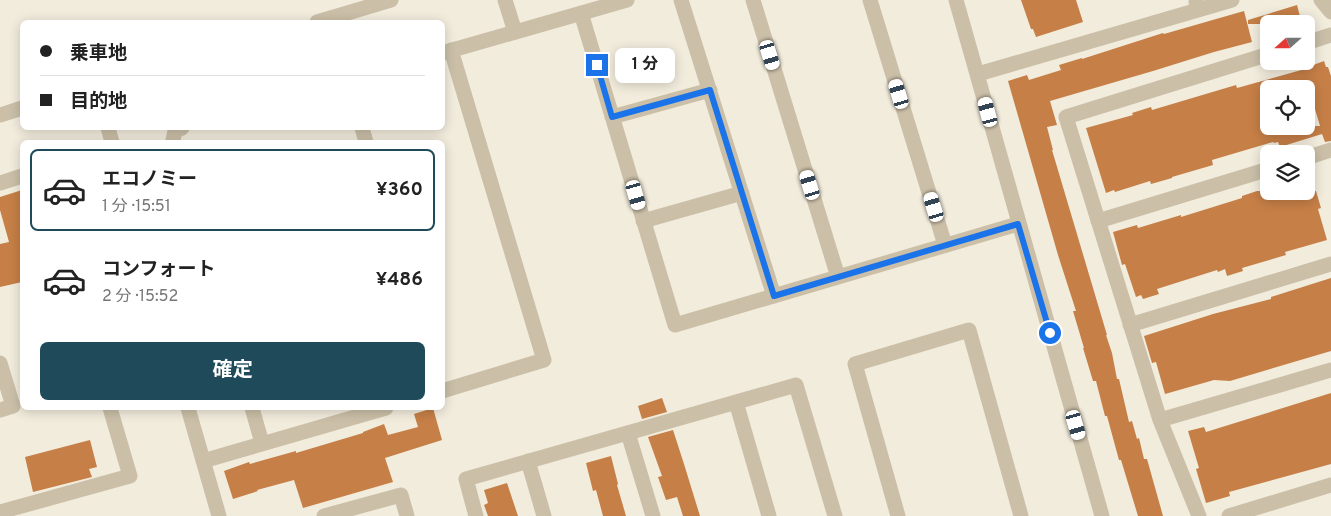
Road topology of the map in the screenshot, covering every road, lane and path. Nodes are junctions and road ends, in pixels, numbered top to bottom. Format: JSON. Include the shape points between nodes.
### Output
{"nodes":[{"id":1,"x":392,"y":0,"type":"edge"},
{"id":2,"x":505,"y":0,"type":"edge"},
{"id":3,"x":627,"y":0,"type":"edge"},
{"id":4,"x":681,"y":0,"type":"edge"},
{"id":5,"x":754,"y":0,"type":"edge"},
{"id":6,"x":870,"y":0,"type":"edge"},
{"id":7,"x":956,"y":0,"type":"edge"},
{"id":8,"x":1232,"y":0,"type":"edge"},
{"id":9,"x":1321,"y":0,"type":"edge"},
{"id":10,"x":1197,"y":5,"type":"edge"},
{"id":11,"x":1331,"y":12,"type":"edge"},
{"id":12,"x":581,"y":13,"type":"junction"},
{"id":13,"x":324,"y":20,"type":"edge"},
{"id":14,"x":515,"y":32,"type":"junction"},
{"id":15,"x":1331,"y":35,"type":"edge"},
{"id":16,"x":1315,"y":40,"type":"edge"},
{"id":17,"x":447,"y":51,"type":"edge"},
{"id":18,"x":1260,"y":57,"type":"edge"},
{"id":19,"x":978,"y":74,"type":"junction"},
{"id":20,"x":710,"y":90,"type":"junction"},
{"id":21,"x":20,"y":109,"type":"edge"},
{"id":22,"x":0,"y":115,"type":"edge"},
{"id":23,"x":612,"y":117,"type":"junction"},
{"id":24,"x":1331,"y":150,"type":"edge"},
{"id":25,"x":1315,"y":155,"type":"edge"},
{"id":26,"x":1260,"y":172,"type":"edge"},
{"id":27,"x":20,"y":177,"type":"edge"},
{"id":28,"x":0,"y":183,"type":"edge"},
{"id":29,"x":742,"y":193,"type":"junction"},
{"id":30,"x":644,"y":221,"type":"junction"},
{"id":31,"x":1098,"y":221,"type":"junction"},
{"id":32,"x":1018,"y":224,"type":"junction"},
{"id":33,"x":945,"y":245,"type":"junction"},
{"id":34,"x":1331,"y":264,"type":"edge"},
{"id":35,"x":838,"y":277,"type":"junction"},
{"id":36,"x":774,"y":296,"type":"junction"},
{"id":37,"x":1130,"y":325,"type":"junction"},
{"id":38,"x":0,"y":363,"type":"edge"},
{"id":39,"x":1331,"y":370,"type":"edge"},
{"id":40,"x":445,"y":390,"type":"edge"},
{"id":41,"x":736,"y":402,"type":"junction"},
{"id":42,"x":0,"y":410,"type":"edge"},
{"id":43,"x":111,"y":410,"type":"edge"},
{"id":44,"x":189,"y":410,"type":"edge"},
{"id":45,"x":253,"y":410,"type":"edge"},
{"id":46,"x":379,"y":410,"type":"edge"},
{"id":47,"x":1160,"y":420,"type":"junction"},
{"id":48,"x":628,"y":433,"type":"junction"},
{"id":49,"x":262,"y":443,"type":"junction"},
{"id":50,"x":203,"y":461,"type":"junction"},
{"id":51,"x":528,"y":462,"type":"junction"},
{"id":52,"x":1331,"y":485,"type":"edge"},
{"id":53,"x":0,"y":512,"type":"edge"},
{"id":54,"x":219,"y":516,"type":"edge"},
{"id":55,"x":324,"y":516,"type":"edge"},
{"id":56,"x":407,"y":516,"type":"edge"},
{"id":57,"x":476,"y":516,"type":"edge"},
{"id":58,"x":544,"y":516,"type":"edge"},
{"id":59,"x":653,"y":516,"type":"edge"},
{"id":60,"x":769,"y":516,"type":"edge"},
{"id":61,"x":835,"y":516,"type":"edge"},
{"id":62,"x":898,"y":516,"type":"edge"},
{"id":63,"x":1021,"y":516,"type":"edge"},
{"id":64,"x":1102,"y":516,"type":"edge"},
{"id":65,"x":1199,"y":516,"type":"edge"},
{"id":66,"x":1229,"y":516,"type":"edge"}],
"edges":[{"from":1,"to":13,"type":"street"},
{"from":2,"to":14,"type":"street"},
{"from":3,"to":12,"type":"street"},
{"from":4,"to":20,"type":"street"},
{"from":5,"to":35,"type":"street"},
{"from":6,"to":33,"type":"street"},
{"from":7,"to":19,"type":"street"},
{"from":8,"to":10,"type":"street"},
{"from":9,"to":11,"type":"street"},
{"from":10,"to":19,"type":"street"},
{"from":12,"to":14,"type":"street"},
{"from":12,"to":23,"type":"street"},
{"from":14,"to":17,"type":"street"},
{"from":15,"to":16,"type":"street"},
{"from":17,"to":40,"type":"street","via":[[544,360]]},
{"from":18,"to":31,"type":"street","via":[[1066,116]]},
{"from":19,"to":32,"type":"street"},
{"from":20,"to":23,"type":"street"},
{"from":20,"to":29,"type":"street"},
{"from":21,"to":22,"type":"street"},
{"from":23,"to":30,"type":"street"},
{"from":24,"to":25,"type":"street"},
{"from":26,"to":31,"type":"street"},
{"from":27,"to":28,"type":"street"},
{"from":29,"to":30,"type":"street"},
{"from":29,"to":36,"type":"street"},
{"from":30,"to":36,"type":"street","via":[[675,325]]},
{"from":31,"to":37,"type":"street"},
{"from":32,"to":33,"type":"street"},
{"from":32,"to":64,"type":"street"},
{"from":33,"to":35,"type":"street"},
{"from":34,"to":37,"type":"street"},
{"from":35,"to":36,"type":"street"},
{"from":37,"to":47,"type":"street"},
{"from":38,"to":42,"type":"street","via":[[13,406]]},
{"from":39,"to":47,"type":"street"},
{"from":41,"to":48,"type":"street"},
{"from":41,"to":60,"type":"street"},
{"from":41,"to":61,"type":"street","via":[[796,385]]},
{"from":43,"to":53,"type":"street","via":[[130,476]]},
{"from":44,"to":50,"type":"street"},
{"from":45,"to":49,"type":"street"},
{"from":46,"to":49,"type":"street"},
{"from":47,"to":65,"type":"street"},
{"from":48,"to":51,"type":"street"},
{"from":48,"to":59,"type":"street"},
{"from":49,"to":50,"type":"street"},
{"from":50,"to":54,"type":"street"},
{"from":51,"to":57,"type":"street","via":[[466,479]]},
{"from":51,"to":58,"type":"street"},
{"from":52,"to":66,"type":"street"},
{"from":55,"to":56,"type":"street","via":[[401,494]]},
{"from":62,"to":63,"type":"street","via":[[855,364],[969,330]]}]}
